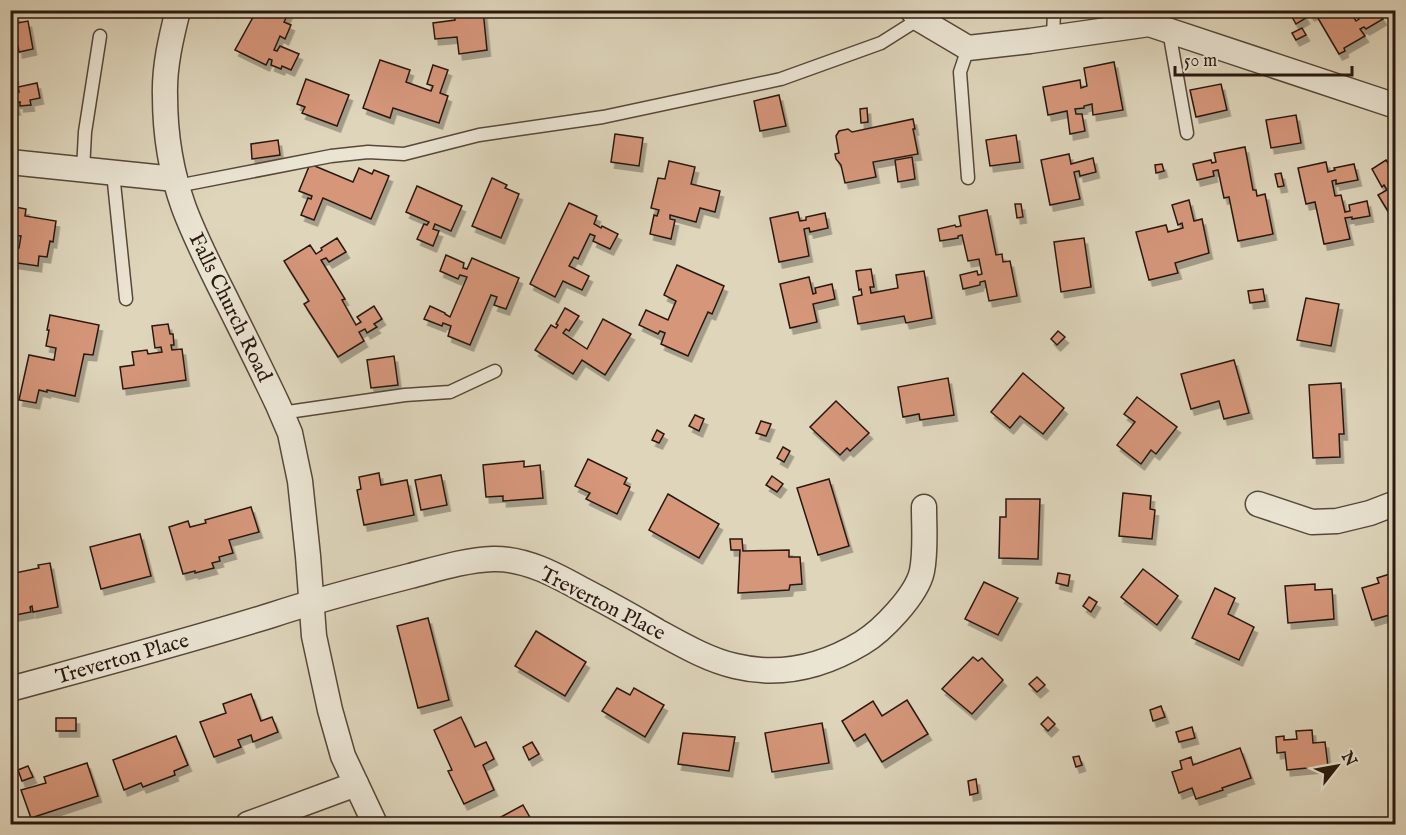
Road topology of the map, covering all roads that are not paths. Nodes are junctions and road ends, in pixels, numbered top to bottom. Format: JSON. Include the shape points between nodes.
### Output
{"nodes":[{"id":1,"x":178,"y":10,"type":"edge"},
{"id":2,"x":1054,"y":10,"type":"edge"},
{"id":3,"x":915,"y":15,"type":"edge"},
{"id":4,"x":1169,"y":31,"type":"junction"},
{"id":5,"x":100,"y":36,"type":"dead end"},
{"id":6,"x":1053,"y":38,"type":"junction"},
{"id":7,"x":968,"y":48,"type":"junction"},
{"id":8,"x":1395,"y":106,"type":"edge"},
{"id":9,"x":1187,"y":133,"type":"dead end"},
{"id":10,"x":10,"y":162,"type":"edge"},
{"id":11,"x":83,"y":170,"type":"junction"},
{"id":12,"x":112,"y":172,"type":"junction"},
{"id":13,"x":968,"y":178,"type":"dead end"},
{"id":14,"x":176,"y":183,"type":"junction"},
{"id":15,"x":126,"y":299,"type":"dead end"},
{"id":16,"x":495,"y":371,"type":"dead end"},
{"id":17,"x":281,"y":412,"type":"junction"},
{"id":18,"x":1395,"y":503,"type":"edge"},
{"id":19,"x":1258,"y":504,"type":"dead end"},
{"id":20,"x":924,"y":507,"type":"dead end"},
{"id":21,"x":310,"y":602,"type":"junction"},
{"id":22,"x":10,"y":689,"type":"edge"},
{"id":23,"x":356,"y":784,"type":"junction"},
{"id":24,"x":248,"y":825,"type":"edge"},
{"id":25,"x":375,"y":825,"type":"edge"}],
"edges":[{"from":1,"to":14,"type":"street","name":"Falls Church Road","via":[[164,94]]},
{"from":2,"to":6,"type":"lane"},
{"from":3,"to":7,"type":"street"},
{"from":3,"to":14,"type":"lane","via":[[881,43],[781,79],[603,117],[479,135],[404,154],[330,156]]},
{"from":4,"to":6,"type":"street","via":[[1149,24]]},
{"from":4,"to":8,"type":"street"},
{"from":4,"to":9,"type":"lane"},
{"from":5,"to":11,"type":"lane"},
{"from":6,"to":7,"type":"street"},
{"from":7,"to":13,"type":"lane","via":[[960,72]]},
{"from":10,"to":11,"type":"street"},
{"from":11,"to":12,"type":"street"},
{"from":12,"to":14,"type":"street"},
{"from":12,"to":15,"type":"lane"},
{"from":14,"to":17,"type":"street","name":"Falls Church Road","via":[[195,236]]},
{"from":16,"to":17,"type":"lane","via":[[450,392]]},
{"from":17,"to":21,"type":"street","name":"Falls Church Road","via":[[290,433],[300,481]]},
{"from":18,"to":19,"type":"street","via":[[1336,521],[1312,522]]},
{"from":20,"to":21,"type":"street","name":"Treverton Place","via":[[922,573],[899,610],[866,640],[842,655],[800,669],[733,666],[684,645],[559,576],[495,559],[451,565]]},
{"from":21,"to":22,"type":"street","name":"Treverton Place"},
{"from":21,"to":23,"type":"street","name":"Falls Church Road","via":[[330,710]]},
{"from":23,"to":24,"type":"street"},
{"from":23,"to":25,"type":"street","name":"Falls Church Road"}]}
